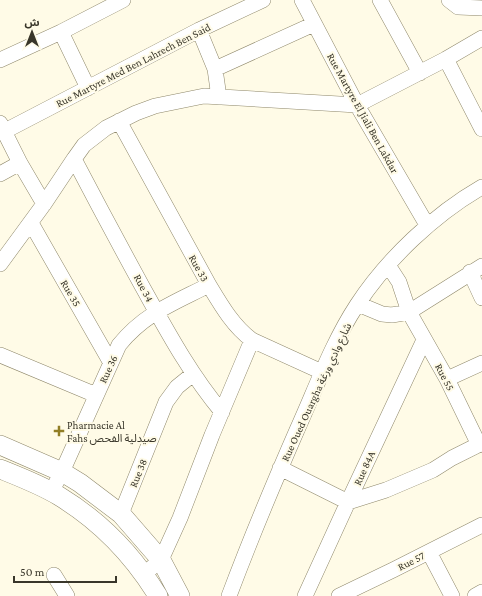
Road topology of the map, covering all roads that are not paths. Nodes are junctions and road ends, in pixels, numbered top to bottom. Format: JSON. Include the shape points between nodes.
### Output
{"nodes":[{"id":1,"x":124,"y":0,"type":"edge"},
{"id":2,"x":263,"y":0,"type":"edge"},
{"id":3,"x":302,"y":0,"type":"edge"},
{"id":4,"x":380,"y":0,"type":"edge"},
{"id":5,"x":449,"y":0,"type":"edge"},
{"id":6,"x":482,"y":8,"type":"edge"},
{"id":7,"x":314,"y":24,"type":"junction"},
{"id":8,"x":199,"y":30,"type":"junction"},
{"id":9,"x":61,"y":32,"type":"junction"},
{"id":10,"x":482,"y":38,"type":"edge"},
{"id":11,"x":446,"y":59,"type":"junction"},
{"id":12,"x":0,"y":60,"type":"edge"},
{"id":13,"x":215,"y":69,"type":"junction"},
{"id":14,"x":420,"y":73,"type":"junction"},
{"id":15,"x":88,"y":88,"type":"junction"},
{"id":16,"x":219,"y":97,"type":"junction"},
{"id":17,"x":357,"y":105,"type":"junction"},
{"id":18,"x":119,"y":121,"type":"junction"},
{"id":19,"x":2,"y":127,"type":"edge"},
{"id":20,"x":482,"y":129,"type":"edge"},
{"id":21,"x":74,"y":159,"type":"junction"},
{"id":22,"x":20,"y":163,"type":"junction"},
{"id":23,"x":0,"y":174,"type":"edge"},
{"id":24,"x":482,"y":187,"type":"edge"},
{"id":25,"x":44,"y":204,"type":"junction"},
{"id":26,"x":31,"y":223,"type":"junction"},
{"id":27,"x":427,"y":225,"type":"junction"},
{"id":28,"x":0,"y":262,"type":"edge"},
{"id":29,"x":388,"y":264,"type":"junction"},
{"id":30,"x":476,"y":269,"type":"edge"},
{"id":31,"x":209,"y":285,"type":"junction"},
{"id":32,"x":482,"y":298,"type":"edge"},
{"id":33,"x":358,"y":304,"type":"junction"},
{"id":34,"x":156,"y":311,"type":"junction"},
{"id":35,"x":409,"y":312,"type":"junction"},
{"id":36,"x":252,"y":340,"type":"junction"},
{"id":37,"x":424,"y":340,"type":"junction"},
{"id":38,"x":0,"y":354,"type":"edge"},
{"id":39,"x":111,"y":363,"type":"junction"},
{"id":40,"x":482,"y":363,"type":"edge"},
{"id":41,"x":322,"y":372,"type":"junction"},
{"id":42,"x":193,"y":374,"type":"junction"},
{"id":43,"x":447,"y":379,"type":"junction"},
{"id":44,"x":96,"y":395,"type":"junction"},
{"id":45,"x":222,"y":412,"type":"junction"},
{"id":46,"x":480,"y":444,"type":"edge"},
{"id":47,"x":0,"y":445,"type":"edge"},
{"id":48,"x":280,"y":468,"type":"junction"},
{"id":49,"x":0,"y":469,"type":"edge"},
{"id":50,"x":62,"y":472,"type":"junction"},
{"id":51,"x":51,"y":492,"type":"junction"},
{"id":52,"x":348,"y":502,"type":"junction"},
{"id":53,"x":121,"y":514,"type":"junction"},
{"id":54,"x":482,"y":525,"type":"edge"},
{"id":55,"x":429,"y":552,"type":"junction"},
{"id":56,"x":160,"y":560,"type":"junction"},
{"id":57,"x":144,"y":574,"type":"junction"},
{"id":58,"x":54,"y":575,"type":"dead end"},
{"id":59,"x":482,"y":592,"type":"edge"},
{"id":60,"x":67,"y":596,"type":"edge"},
{"id":61,"x":158,"y":596,"type":"edge"},
{"id":62,"x":180,"y":596,"type":"edge"},
{"id":63,"x":229,"y":596,"type":"edge"},
{"id":64,"x":306,"y":596,"type":"edge"},
{"id":65,"x":339,"y":596,"type":"edge"},
{"id":66,"x":452,"y":596,"type":"edge"},
{"id":67,"x":475,"y":596,"type":"edge"}],
"edges":[{"from":1,"to":9,"type":"street"},
{"from":2,"to":8,"type":"street","name":"Rue Martyre Med Ben Lahrech Ben Said"},
{"from":3,"to":7,"type":"street","name":"Rue Martyre El Jiali Ben Lakdar"},
{"from":4,"to":14,"type":"street"},
{"from":5,"to":6,"type":"street","via":[[458,7]]},
{"from":7,"to":13,"type":"street"},
{"from":7,"to":17,"type":"street","name":"Rue Martyre El Jiali Ben Lakdar"},
{"from":8,"to":13,"type":"street"},
{"from":8,"to":15,"type":"street","name":"Rue Martyre Med Ben Lahrech Ben Said"},
{"from":9,"to":12,"type":"street"},
{"from":9,"to":15,"type":"street"},
{"from":10,"to":11,"type":"street"},
{"from":11,"to":14,"type":"street"},
{"from":11,"to":20,"type":"street"},
{"from":13,"to":16,"type":"street"},
{"from":14,"to":17,"type":"street"},
{"from":15,"to":19,"type":"street","name":"Rue Martyre Med Ben Lahrech Ben Said"},
{"from":16,"to":17,"type":"street"},
{"from":16,"to":18,"type":"street","via":[[204,96],[155,106]]},
{"from":17,"to":27,"type":"street","name":"Rue Martyre El Jiali Ben Lakdar"},
{"from":18,"to":21,"type":"street","via":[[93,137]]},
{"from":18,"to":31,"type":"street","name":"Rue 33"},
{"from":19,"to":22,"type":"street"},
{"from":21,"to":25,"type":"street"},
{"from":21,"to":34,"type":"street","name":"Rue 34"},
{"from":22,"to":23,"type":"street"},
{"from":22,"to":25,"type":"street"},
{"from":24,"to":27,"type":"street","name":"Rue Oued Ouargha شارع وادي ورغة"},
{"from":25,"to":26,"type":"street"},
{"from":26,"to":28,"type":"street"},
{"from":26,"to":39,"type":"street","name":"Rue 35"},
{"from":27,"to":29,"type":"street","name":"Rue Oued Ouargha شارع وادي ورغة"},
{"from":29,"to":33,"type":"street","name":"Rue Oued Ouargha شارع وادي ورغة"},
{"from":29,"to":35,"type":"street","name":"Rue 55","via":[[399,282]]},
{"from":30,"to":32,"type":"street"},
{"from":30,"to":35,"type":"street"},
{"from":31,"to":34,"type":"street","name":"Rue 36"},
{"from":31,"to":36,"type":"street","name":"Rue 33","via":[[242,333]]},
{"from":33,"to":35,"type":"street","via":[[382,314]]},
{"from":33,"to":41,"type":"street","name":"Rue Oued Ouargha شارع وادي ورغة"},
{"from":34,"to":39,"type":"street","name":"Rue 36","via":[[142,321],[119,345]]},
{"from":34,"to":42,"type":"street","name":"Rue 34"},
{"from":35,"to":37,"type":"street","name":"Rue 55"},
{"from":36,"to":41,"type":"street","name":"Rue 33"},
{"from":36,"to":45,"type":"street"},
{"from":37,"to":43,"type":"street","name":"Rue 55"},
{"from":37,"to":52,"type":"street","name":"Rue 84A"},
{"from":38,"to":44,"type":"street"},
{"from":39,"to":44,"type":"street","name":"Rue 36"},
{"from":40,"to":43,"type":"street"},
{"from":41,"to":48,"type":"street","name":"Rue Oued Ouargha شارع وادي ورغة"},
{"from":42,"to":45,"type":"street","name":"Rue 34"},
{"from":42,"to":53,"type":"street","name":"Rue 38","via":[[177,387],[166,402]]},
{"from":43,"to":46,"type":"street","name":"Rue 55"},
{"from":44,"to":50,"type":"street","name":"Rue 36"},
{"from":45,"to":56,"type":"street","via":[[180,518]]},
{"from":46,"to":52,"type":"street","via":[[433,470],[386,490]]},
{"from":47,"to":50,"type":"street"},
{"from":48,"to":52,"type":"street"},
{"from":48,"to":63,"type":"street","name":"Rue Oued Ouargha شارع وادي ورغة"},
{"from":49,"to":51,"type":"street"},
{"from":50,"to":51,"type":"street","name":"Rue 36"},
{"from":50,"to":53,"type":"street"},
{"from":51,"to":57,"type":"street","via":[[74,506],[109,534]]},
{"from":52,"to":64,"type":"street","name":"Rue 84A"},
{"from":53,"to":56,"type":"street"},
{"from":54,"to":55,"type":"street","name":"Rue 57"},
{"from":55,"to":65,"type":"street","name":"Rue 57"},
{"from":55,"to":66,"type":"street"},
{"from":56,"to":57,"type":"street"},
{"from":56,"to":62,"type":"street"},
{"from":57,"to":61,"type":"street"},
{"from":58,"to":60,"type":"street"},
{"from":59,"to":67,"type":"street"}]}
